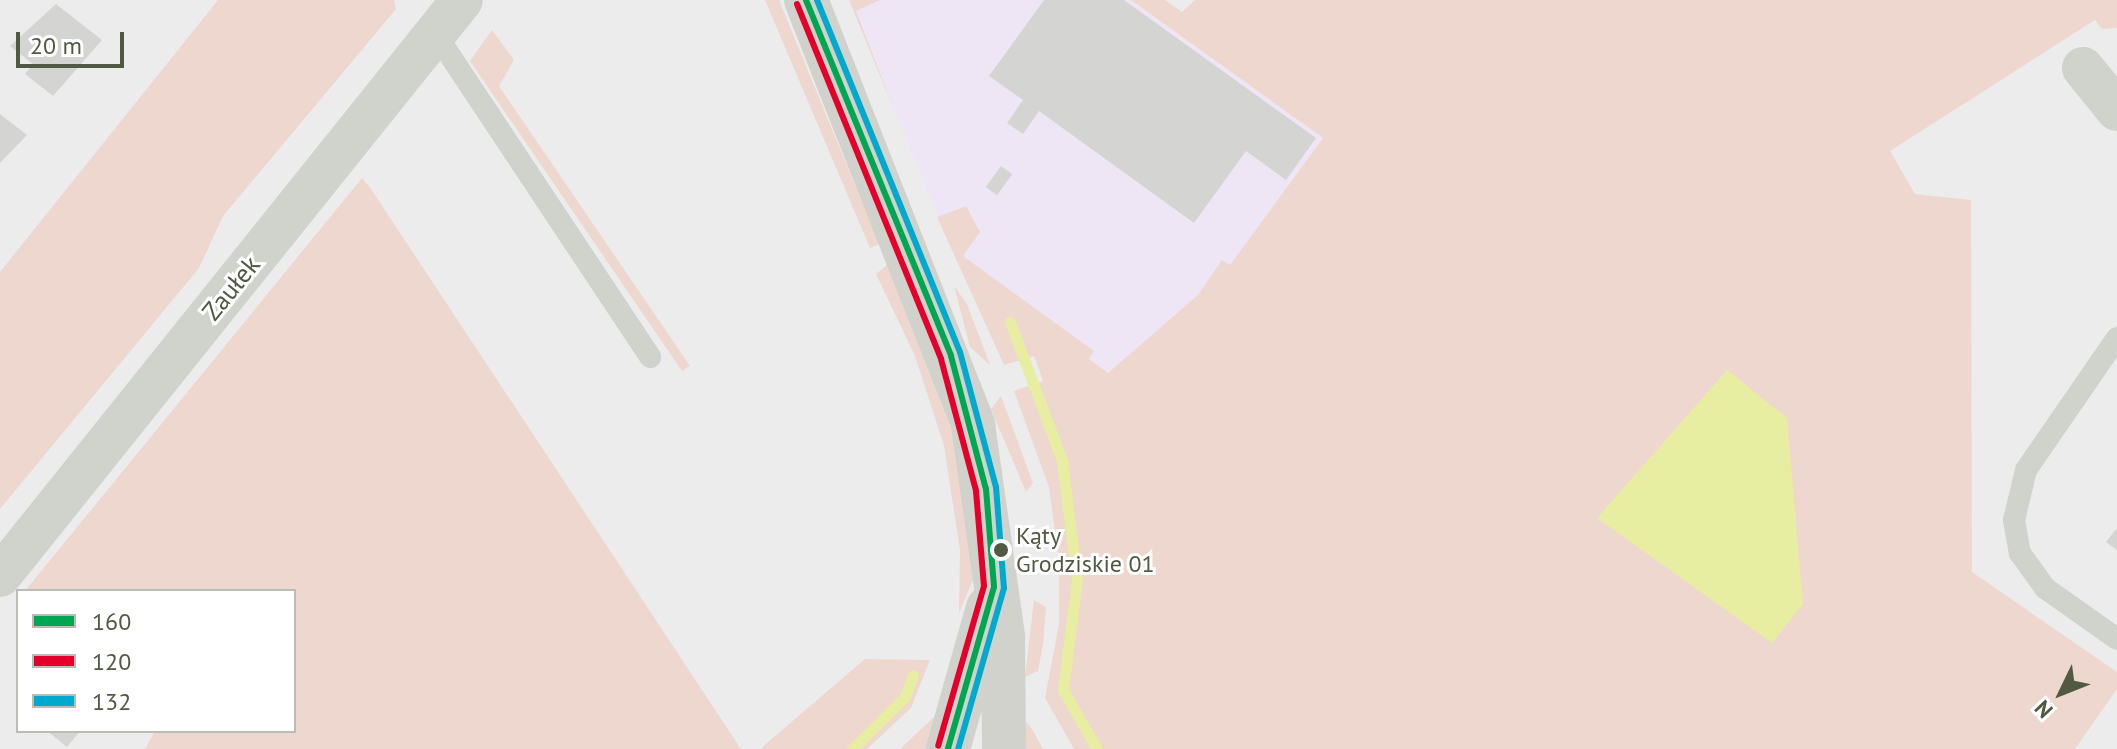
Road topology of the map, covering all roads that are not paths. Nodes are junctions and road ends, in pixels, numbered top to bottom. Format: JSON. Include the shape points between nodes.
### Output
{"nodes":[{"id":1,"x":462,"y":0,"type":"edge"},
{"id":2,"x":806,"y":0,"type":"edge"},
{"id":3,"x":435,"y":33,"type":"junction"},
{"id":4,"x":2083,"y":68,"type":"dead end"},
{"id":5,"x":2117,"y":110,"type":"edge"},
{"id":6,"x":2117,"y":338,"type":"edge"},
{"id":7,"x":650,"y":357,"type":"dead end"},
{"id":8,"x":0,"y":576,"type":"edge"},
{"id":9,"x":994,"y":587,"type":"junction"},
{"id":10,"x":2117,"y":639,"type":"edge"},
{"id":11,"x":948,"y":749,"type":"edge"},
{"id":12,"x":1004,"y":749,"type":"edge"}],
"edges":[{"from":1,"to":3,"type":"street","name":"Zaułek"},
{"from":2,"to":9,"type":"street","via":[[964,393],[988,504]]},
{"from":3,"to":7,"type":"lane"},
{"from":3,"to":8,"type":"street","name":"Zaułek"},
{"from":4,"to":5,"type":"street"},
{"from":6,"to":10,"type":"lane","via":[[2026,470],[2014,520],[2020,553],[2045,588]]},
{"from":9,"to":11,"type":"street"},
{"from":9,"to":12,"type":"street","via":[[1008,687]]}]}
